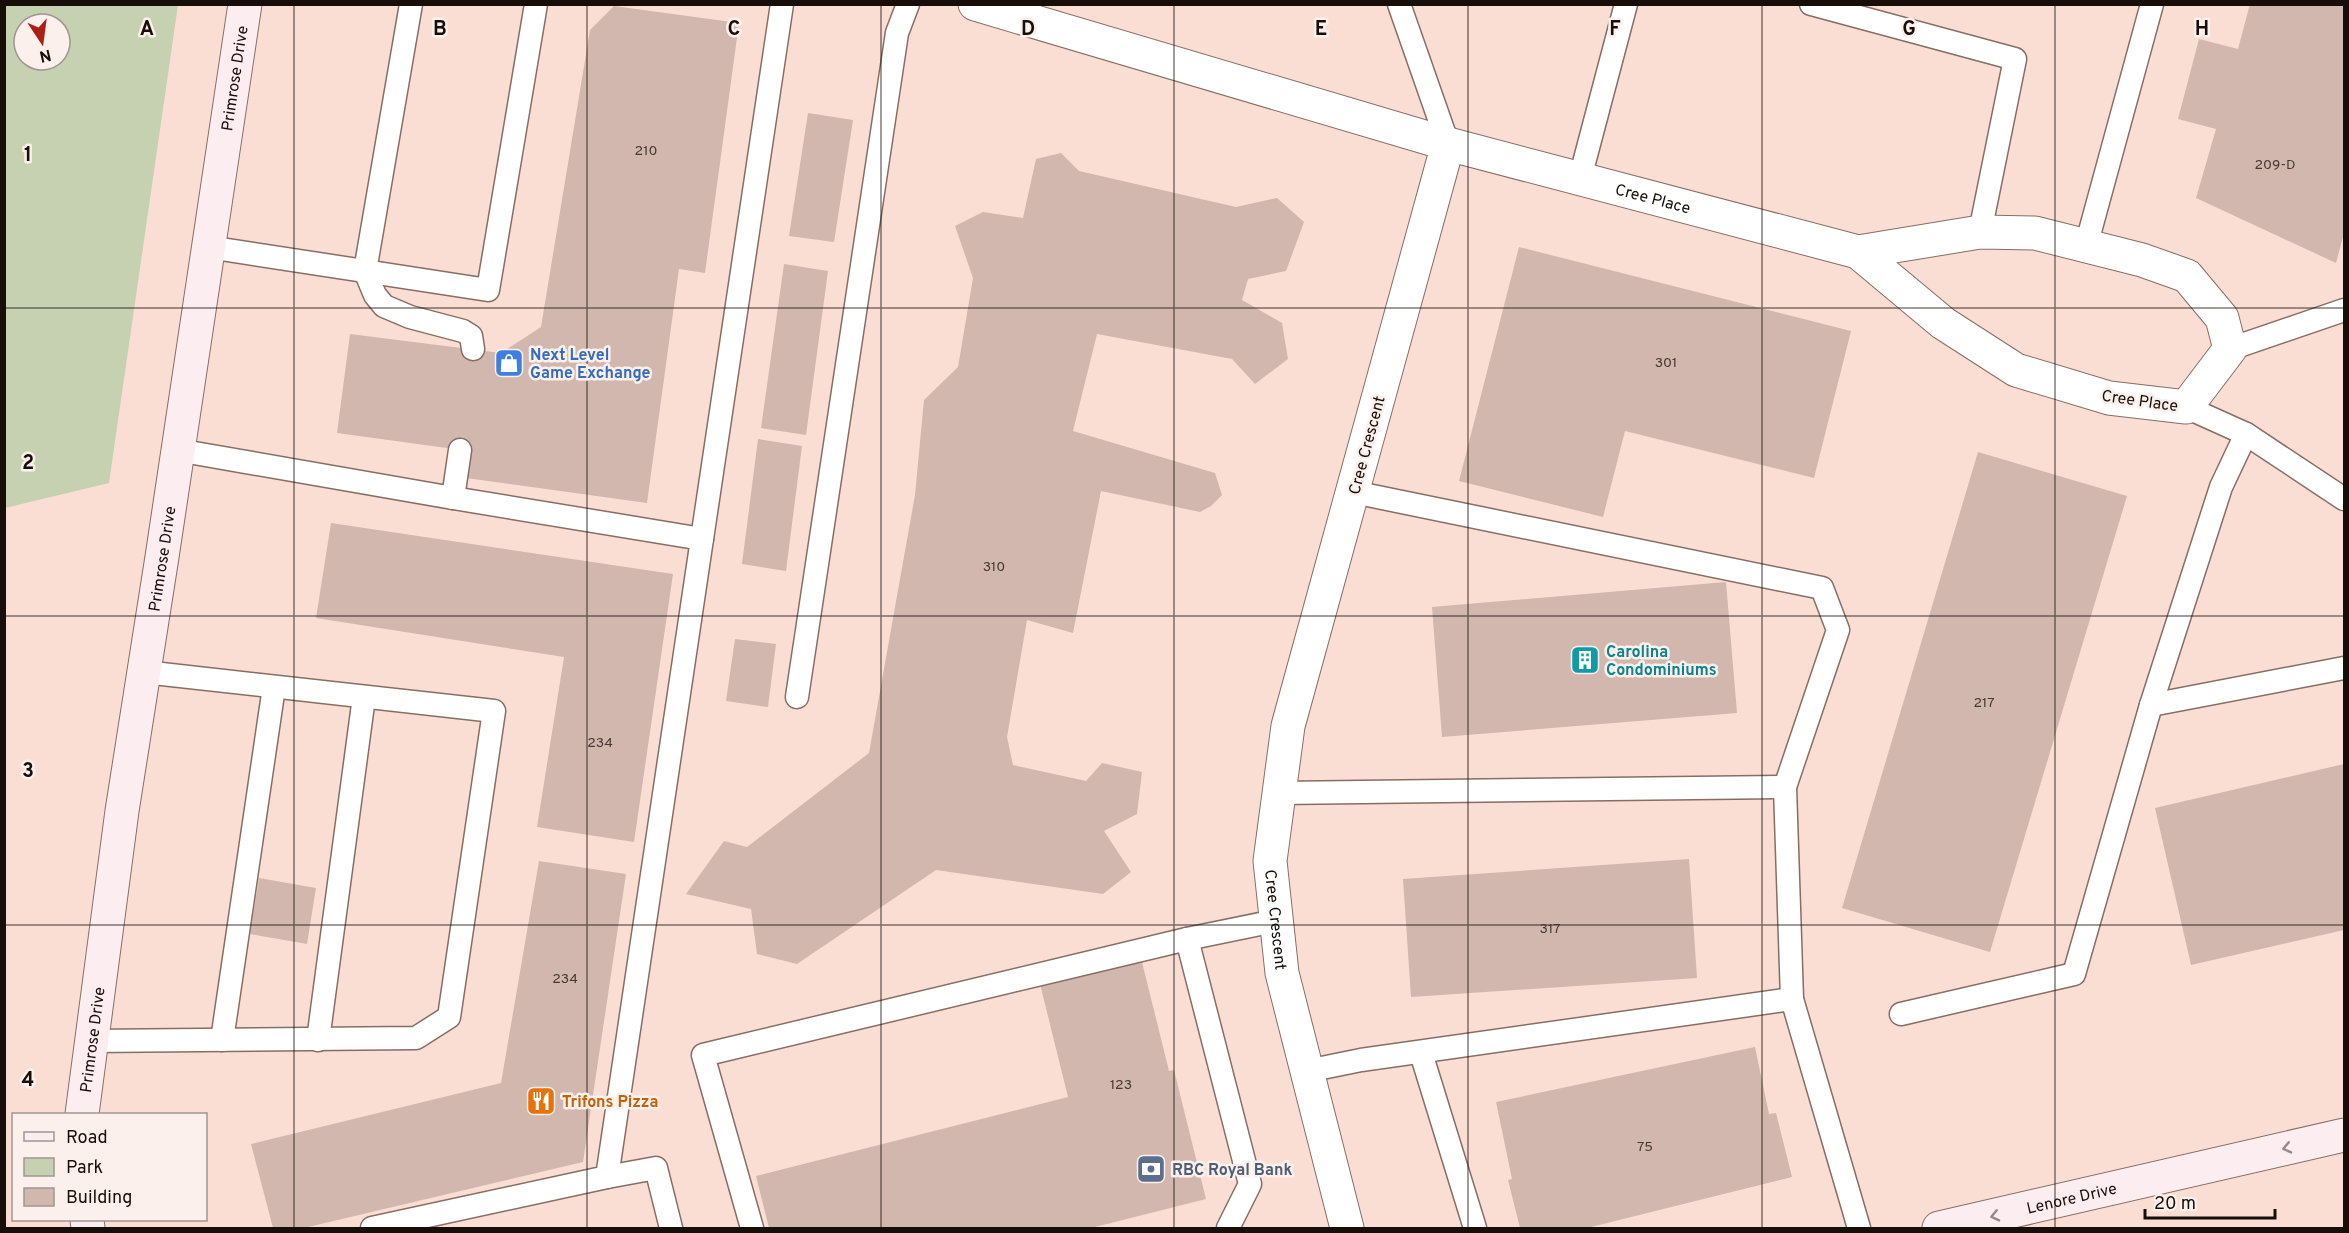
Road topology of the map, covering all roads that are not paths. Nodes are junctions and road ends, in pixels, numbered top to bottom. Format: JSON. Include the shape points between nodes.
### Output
{"nodes":[{"id":1,"x":245,"y":4,"type":"edge"},
{"id":2,"x":411,"y":4,"type":"edge"},
{"id":3,"x":536,"y":4,"type":"edge"},
{"id":4,"x":782,"y":4,"type":"edge"},
{"id":5,"x":908,"y":4,"type":"edge"},
{"id":6,"x":975,"y":4,"type":"edge"},
{"id":7,"x":1399,"y":4,"type":"edge"},
{"id":8,"x":1626,"y":4,"type":"edge"},
{"id":9,"x":1810,"y":4,"type":"edge"},
{"id":10,"x":2152,"y":4,"type":"edge"},
{"id":11,"x":1448,"y":144,"type":"junction"},
{"id":12,"x":1580,"y":178,"type":"junction"},
{"id":13,"x":1980,"y":232,"type":"junction"},
{"id":14,"x":2086,"y":246,"type":"junction"},
{"id":15,"x":208,"y":247,"type":"junction"},
{"id":16,"x":1858,"y":252,"type":"junction"},
{"id":17,"x":365,"y":271,"type":"junction"},
{"id":18,"x":2344,"y":310,"type":"edge"},
{"id":19,"x":473,"y":349,"type":"dead end"},
{"id":20,"x":2230,"y":349,"type":"junction"},
{"id":21,"x":2186,"y":407,"type":"junction"},
{"id":22,"x":2246,"y":434,"type":"junction"},
{"id":23,"x":177,"y":450,"type":"junction"},
{"id":24,"x":459,"y":450,"type":"dead end"},
{"id":25,"x":1353,"y":492,"type":"junction"},
{"id":26,"x":453,"y":498,"type":"junction"},
{"id":27,"x":2344,"y":499,"type":"edge"},
{"id":28,"x":702,"y":539,"type":"junction"},
{"id":29,"x":2344,"y":668,"type":"edge"},
{"id":30,"x":144,"y":672,"type":"junction"},
{"id":31,"x":274,"y":687,"type":"junction"},
{"id":32,"x":364,"y":697,"type":"junction"},
{"id":33,"x":797,"y":697,"type":"dead end"},
{"id":34,"x":2151,"y":705,"type":"junction"},
{"id":35,"x":1785,"y":787,"type":"junction"},
{"id":36,"x":1279,"y":793,"type":"junction"},
{"id":37,"x":1275,"y":921,"type":"junction"},
{"id":38,"x":1187,"y":939,"type":"junction"},
{"id":39,"x":1792,"y":999,"type":"junction"},
{"id":40,"x":1901,"y":1014,"type":"dead end"},
{"id":41,"x":222,"y":1040,"type":"junction"},
{"id":42,"x":318,"y":1040,"type":"junction"},
{"id":43,"x":91,"y":1041,"type":"junction"},
{"id":44,"x":1421,"y":1053,"type":"junction"},
{"id":45,"x":1307,"y":1071,"type":"junction"},
{"id":46,"x":82,"y":1113,"type":"edge"},
{"id":47,"x":2344,"y":1135,"type":"edge"},
{"id":48,"x":607,"y":1177,"type":"junction"},
{"id":49,"x":372,"y":1228,"type":"edge"},
{"id":50,"x":671,"y":1228,"type":"edge"},
{"id":51,"x":752,"y":1228,"type":"edge"},
{"id":52,"x":1228,"y":1228,"type":"edge"},
{"id":53,"x":1347,"y":1228,"type":"edge"},
{"id":54,"x":1475,"y":1228,"type":"edge"},
{"id":55,"x":1859,"y":1228,"type":"edge"},
{"id":56,"x":1939,"y":1228,"type":"edge"}],
"edges":[{"from":1,"to":15,"type":"street","name":"Primrose Drive"},
{"from":2,"to":17,"type":"lane"},
{"from":3,"to":17,"type":"lane","via":[[488,290]]},
{"from":4,"to":28,"type":"lane"},
{"from":5,"to":33,"type":"lane","via":[[897,33]]},
{"from":6,"to":11,"type":"street"},
{"from":7,"to":11,"type":"lane"},
{"from":8,"to":12,"type":"lane"},
{"from":9,"to":13,"type":"lane","via":[[2015,59]]},
{"from":10,"to":14,"type":"lane"},
{"from":11,"to":12,"type":"street","name":"Cree Place"},
{"from":11,"to":25,"type":"street","name":"Cree Crescent"},
{"from":12,"to":16,"type":"street","name":"Cree Place"},
{"from":13,"to":14,"type":"street","name":"Cree Place","via":[[2035,233]]},
{"from":13,"to":16,"type":"street","name":"Cree Place"},
{"from":14,"to":20,"type":"street","name":"Cree Place","via":[[2187,276],[2222,318]]},
{"from":15,"to":17,"type":"lane"},
{"from":15,"to":23,"type":"street","name":"Primrose Drive"},
{"from":16,"to":21,"type":"street","name":"Cree Place","via":[[1943,323],[2016,370],[2109,399]]},
{"from":17,"to":19,"type":"lane","via":[[384,306],[463,331],[471,336]]},
{"from":18,"to":20,"type":"lane"},
{"from":20,"to":21,"type":"street","name":"Cree Place"},
{"from":21,"to":22,"type":"lane"},
{"from":22,"to":27,"type":"lane"},
{"from":22,"to":34,"type":"lane","via":[[2221,487]]},
{"from":23,"to":26,"type":"lane"},
{"from":23,"to":30,"type":"street","name":"Primrose Drive"},
{"from":24,"to":26,"type":"lane"},
{"from":25,"to":35,"type":"lane","via":[[1822,588],[1838,630]]},
{"from":25,"to":36,"type":"street","name":"Cree Crescent","via":[[1288,726]]},
{"from":26,"to":28,"type":"lane"},
{"from":28,"to":48,"type":"lane"},
{"from":29,"to":34,"type":"lane"},
{"from":30,"to":31,"type":"lane"},
{"from":30,"to":43,"type":"street","name":"Primrose Drive"},
{"from":31,"to":32,"type":"lane"},
{"from":31,"to":41,"type":"lane"},
{"from":32,"to":42,"type":"lane"},
{"from":32,"to":42,"type":"lane","via":[[494,711],[449,1017],[416,1038]]},
{"from":34,"to":40,"type":"lane","via":[[2074,974]]},
{"from":35,"to":36,"type":"lane"},
{"from":35,"to":39,"type":"lane"},
{"from":36,"to":37,"type":"street","name":"Cree Crescent","via":[[1270,861]]},
{"from":37,"to":38,"type":"lane"},
{"from":37,"to":45,"type":"street","name":"Cree Crescent","via":[[1282,973]]},
{"from":38,"to":51,"type":"lane","via":[[703,1055]]},
{"from":38,"to":52,"type":"lane","via":[[1250,1185]]},
{"from":39,"to":44,"type":"lane"},
{"from":39,"to":55,"type":"lane"},
{"from":41,"to":42,"type":"lane"},
{"from":41,"to":43,"type":"lane"},
{"from":43,"to":46,"type":"street","name":"Primrose Drive"},
{"from":44,"to":45,"type":"lane"},
{"from":44,"to":54,"type":"lane"},
{"from":45,"to":53,"type":"street","name":"Cree Crescent"},
{"from":47,"to":56,"type":"street","name":"Lenore Drive","one_way":true},
{"from":48,"to":49,"type":"lane"},
{"from":48,"to":50,"type":"lane","via":[[656,1168]]}]}
